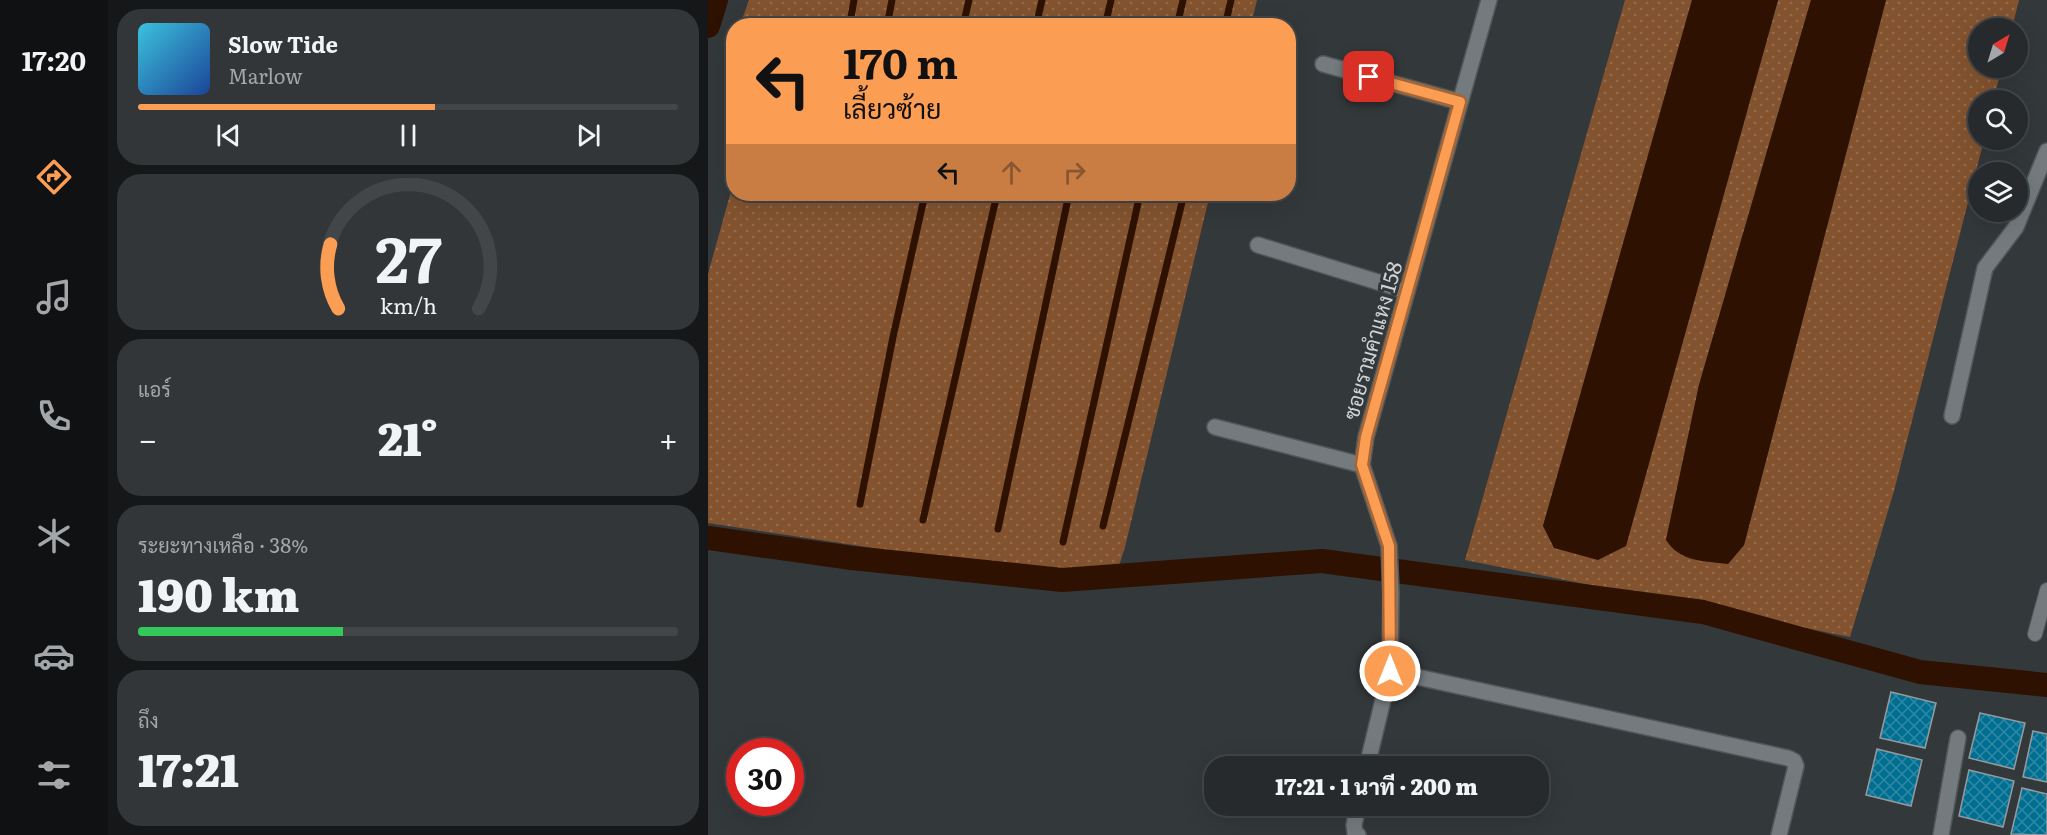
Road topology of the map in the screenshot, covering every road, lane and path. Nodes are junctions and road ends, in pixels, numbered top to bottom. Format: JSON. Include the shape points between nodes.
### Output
{"nodes":[{"id":1,"x":1489,"y":0,"type":"edge"},
{"id":2,"x":1323,"y":64,"type":"dead end"},
{"id":3,"x":1460,"y":102,"type":"junction"},
{"id":4,"x":2047,"y":151,"type":"edge"},
{"id":5,"x":1258,"y":245,"type":"dead end"},
{"id":6,"x":1407,"y":291,"type":"junction"},
{"id":7,"x":1952,"y":416,"type":"dead end"},
{"id":8,"x":1215,"y":427,"type":"dead end"},
{"id":9,"x":1362,"y":465,"type":"junction"},
{"id":10,"x":2047,"y":590,"type":"edge"},
{"id":11,"x":2035,"y":634,"type":"dead end"},
{"id":12,"x":1390,"y":671,"type":"junction"},
{"id":13,"x":1958,"y":738,"type":"dead end"},
{"id":14,"x":1369,"y":756,"type":"edge"},
{"id":15,"x":1356,"y":816,"type":"edge"},
{"id":16,"x":1356,"y":834,"type":"edge"},
{"id":17,"x":1779,"y":835,"type":"edge"},
{"id":18,"x":1941,"y":835,"type":"edge"}],
"edges":[{"from":1,"to":3,"type":"street","name":"ซอยรามคำแหง 158"},
{"from":2,"to":3,"type":"street"},
{"from":3,"to":6,"type":"street","name":"ซอยรามคำแหง 158"},
{"from":4,"to":7,"type":"street","via":[[2016,227],[1985,268]]},
{"from":5,"to":6,"type":"street"},
{"from":6,"to":9,"type":"street","name":"ซอยรามคำแหง 158","via":[[1366,437]]},
{"from":8,"to":9,"type":"street"},
{"from":9,"to":12,"type":"street","name":"ซอยรามคำแหง 158","via":[[1389,546]]},
{"from":10,"to":11,"type":"lane"},
{"from":12,"to":14,"type":"street","name":"ซอยรามคำแหง 158"},
{"from":12,"to":17,"type":"street","via":[[1788,758],[1796,766]]},
{"from":13,"to":18,"type":"street"},
{"from":15,"to":16,"type":"street"}]}
